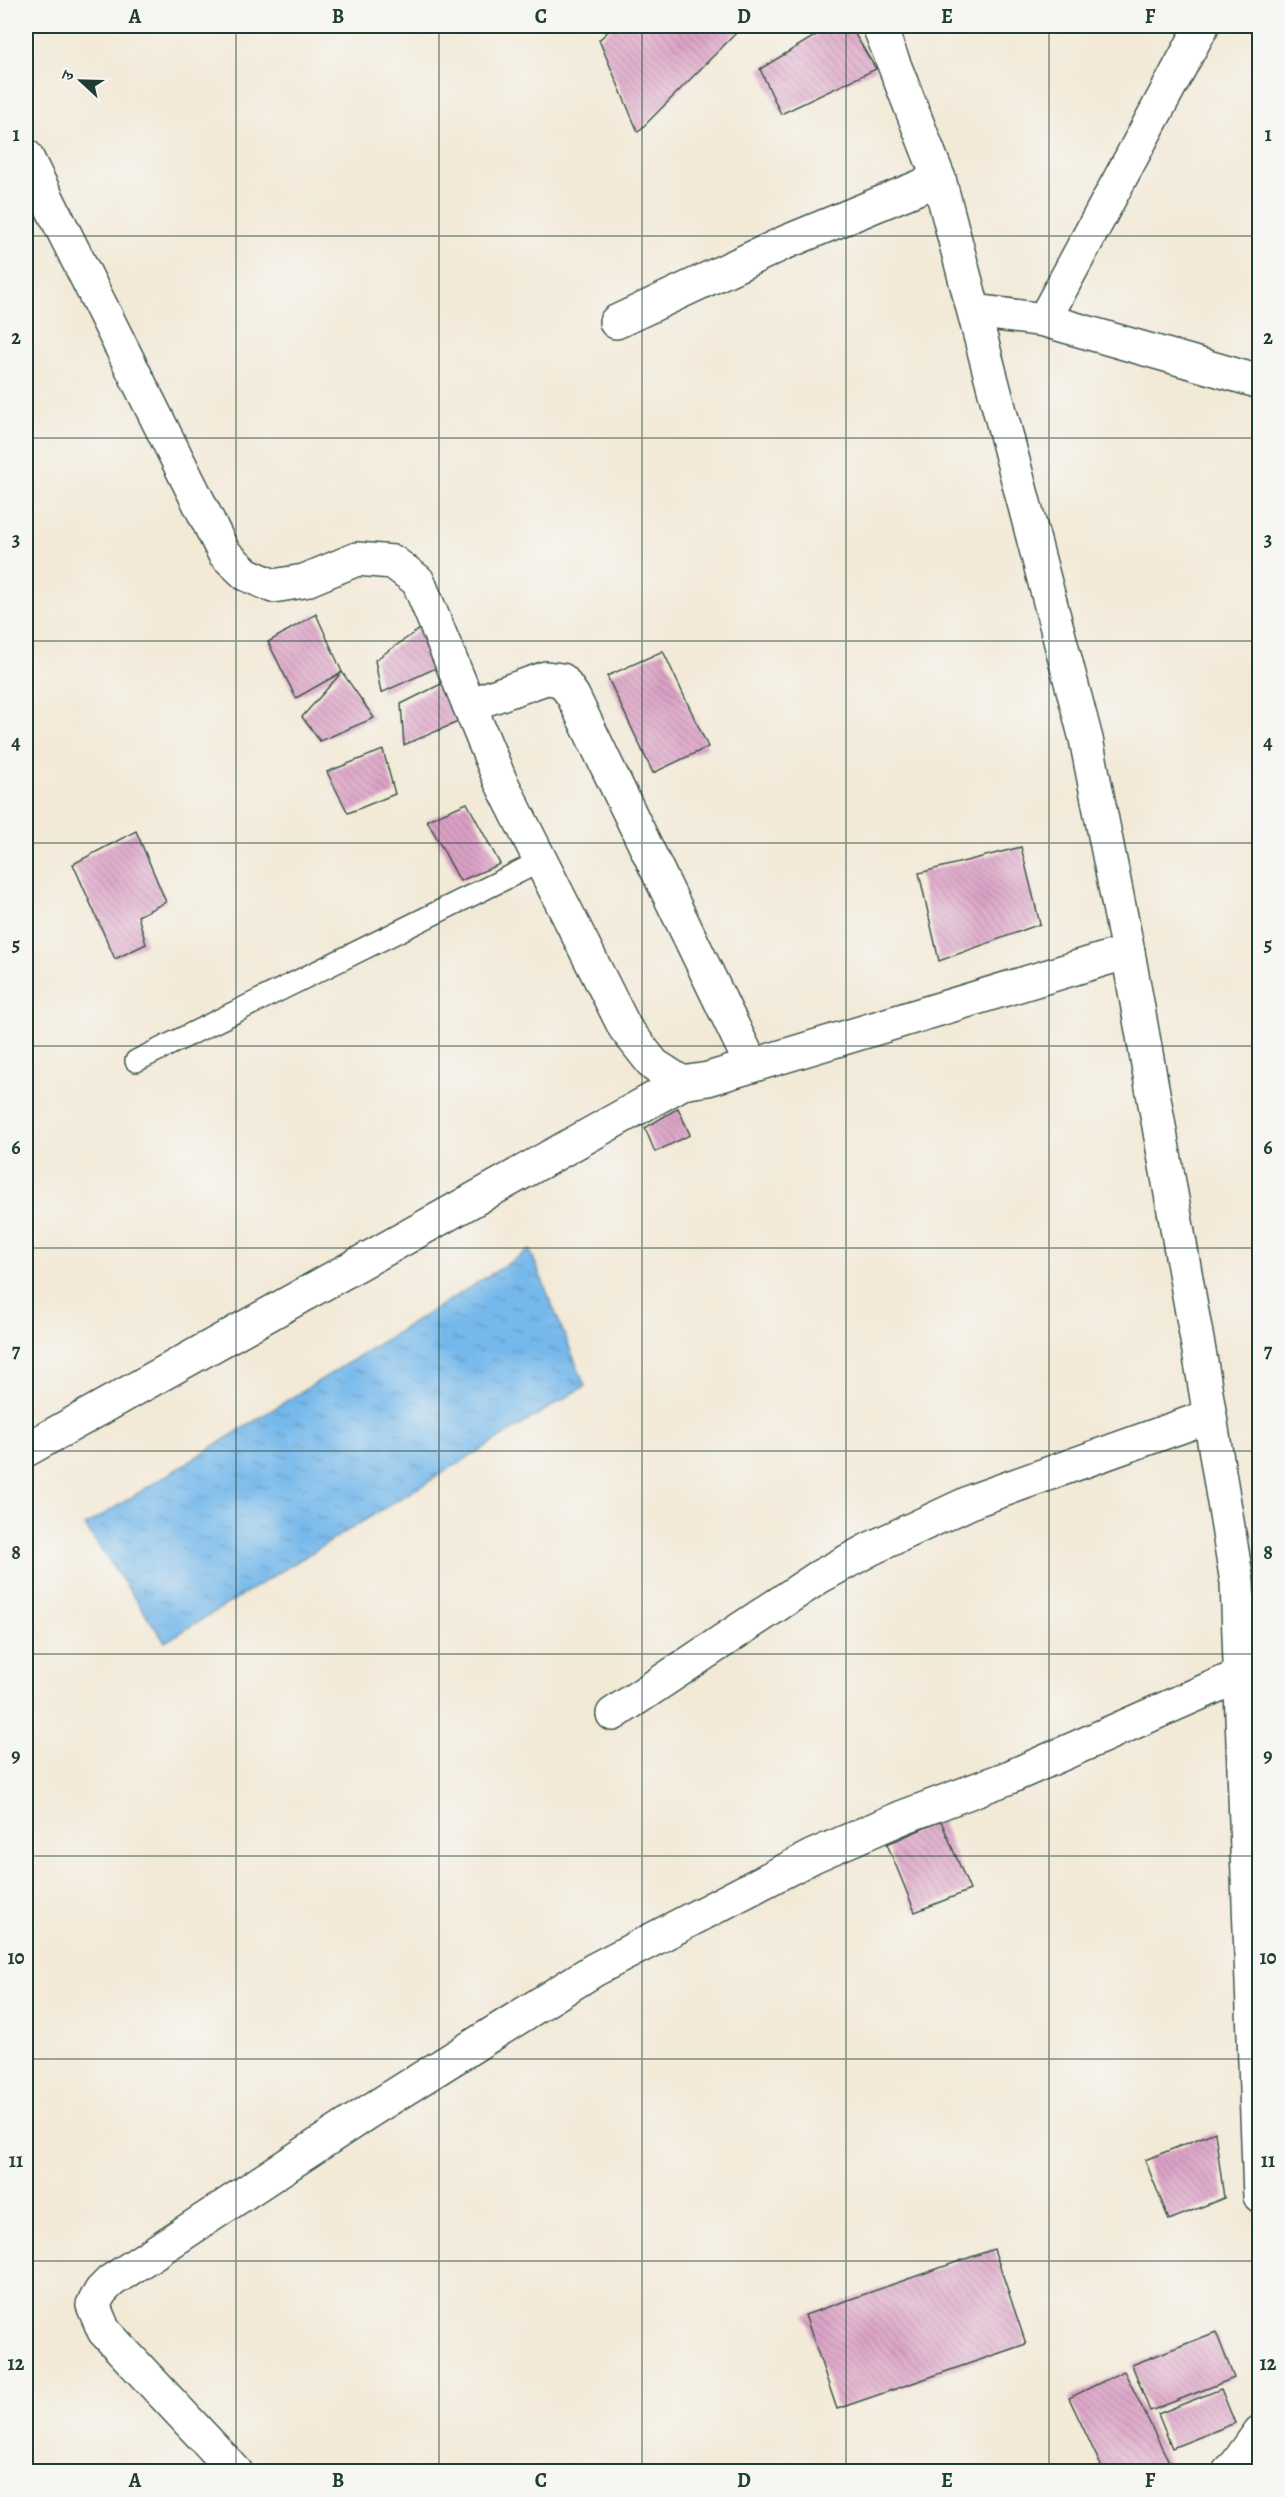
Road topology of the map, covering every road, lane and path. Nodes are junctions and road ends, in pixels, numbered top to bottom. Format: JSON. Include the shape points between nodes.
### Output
{"nodes":[{"id":1,"x":879,"y":26,"type":"edge"},
{"id":2,"x":1202,"y":26,"type":"edge"},
{"id":3,"x":26,"y":156,"type":"edge"},
{"id":4,"x":939,"y":179,"type":"junction"},
{"id":5,"x":975,"y":311,"type":"junction"},
{"id":6,"x":1044,"y":320,"type":"junction"},
{"id":7,"x":616,"y":322,"type":"dead end"},
{"id":8,"x":1260,"y":382,"type":"edge"},
{"id":9,"x":469,"y":705,"type":"junction"},
{"id":10,"x":541,"y":861,"type":"junction"},
{"id":11,"x":1128,"y":952,"type":"junction"},
{"id":12,"x":136,"y":1061,"type":"dead end"},
{"id":13,"x":751,"y":1064,"type":"junction"},
{"id":14,"x":682,"y":1083,"type":"junction"},
{"id":15,"x":1210,"y":1416,"type":"junction"},
{"id":16,"x":26,"y":1450,"type":"edge"},
{"id":17,"x":1241,"y":1675,"type":"junction"},
{"id":18,"x":613,"y":1714,"type":"dead end"},
{"id":19,"x":1260,"y":2196,"type":"edge"},
{"id":20,"x":1260,"y":2432,"type":"edge"},
{"id":21,"x":236,"y":2472,"type":"edge"},
{"id":22,"x":1229,"y":2472,"type":"edge"}],
"edges":[{"from":1,"to":4,"type":"street"},
{"from":2,"to":6,"type":"street"},
{"from":3,"to":9,"type":"street","via":[[224,553],[246,574],[273,586],[304,581],[357,559],[393,562],[418,581]]},
{"from":4,"to":5,"type":"street"},
{"from":4,"to":7,"type":"street","via":[[784,243]]},
{"from":5,"to":6,"type":"street"},
{"from":5,"to":11,"type":"street","via":[[1086,739]]},
{"from":6,"to":8,"type":"street"},
{"from":9,"to":10,"type":"street","via":[[500,780]]},
{"from":9,"to":13,"type":"street","via":[[546,678],[562,680],[566,685]]},
{"from":10,"to":12,"type":"lane"},
{"from":10,"to":14,"type":"street","via":[[625,1028],[654,1065]]},
{"from":11,"to":13,"type":"street"},
{"from":11,"to":15,"type":"street"},
{"from":13,"to":14,"type":"street","via":[[708,1079]]},
{"from":14,"to":16,"type":"street"},
{"from":15,"to":17,"type":"street","via":[[1237,1582]]},
{"from":15,"to":18,"type":"street","via":[[975,1500],[870,1549],[819,1577]]},
{"from":17,"to":19,"type":"street"},
{"from":17,"to":21,"type":"street","via":[[1010,1777],[813,1856],[594,1970],[368,2112],[111,2282],[93,2305],[97,2319]]},
{"from":20,"to":22,"type":"street"}]}
